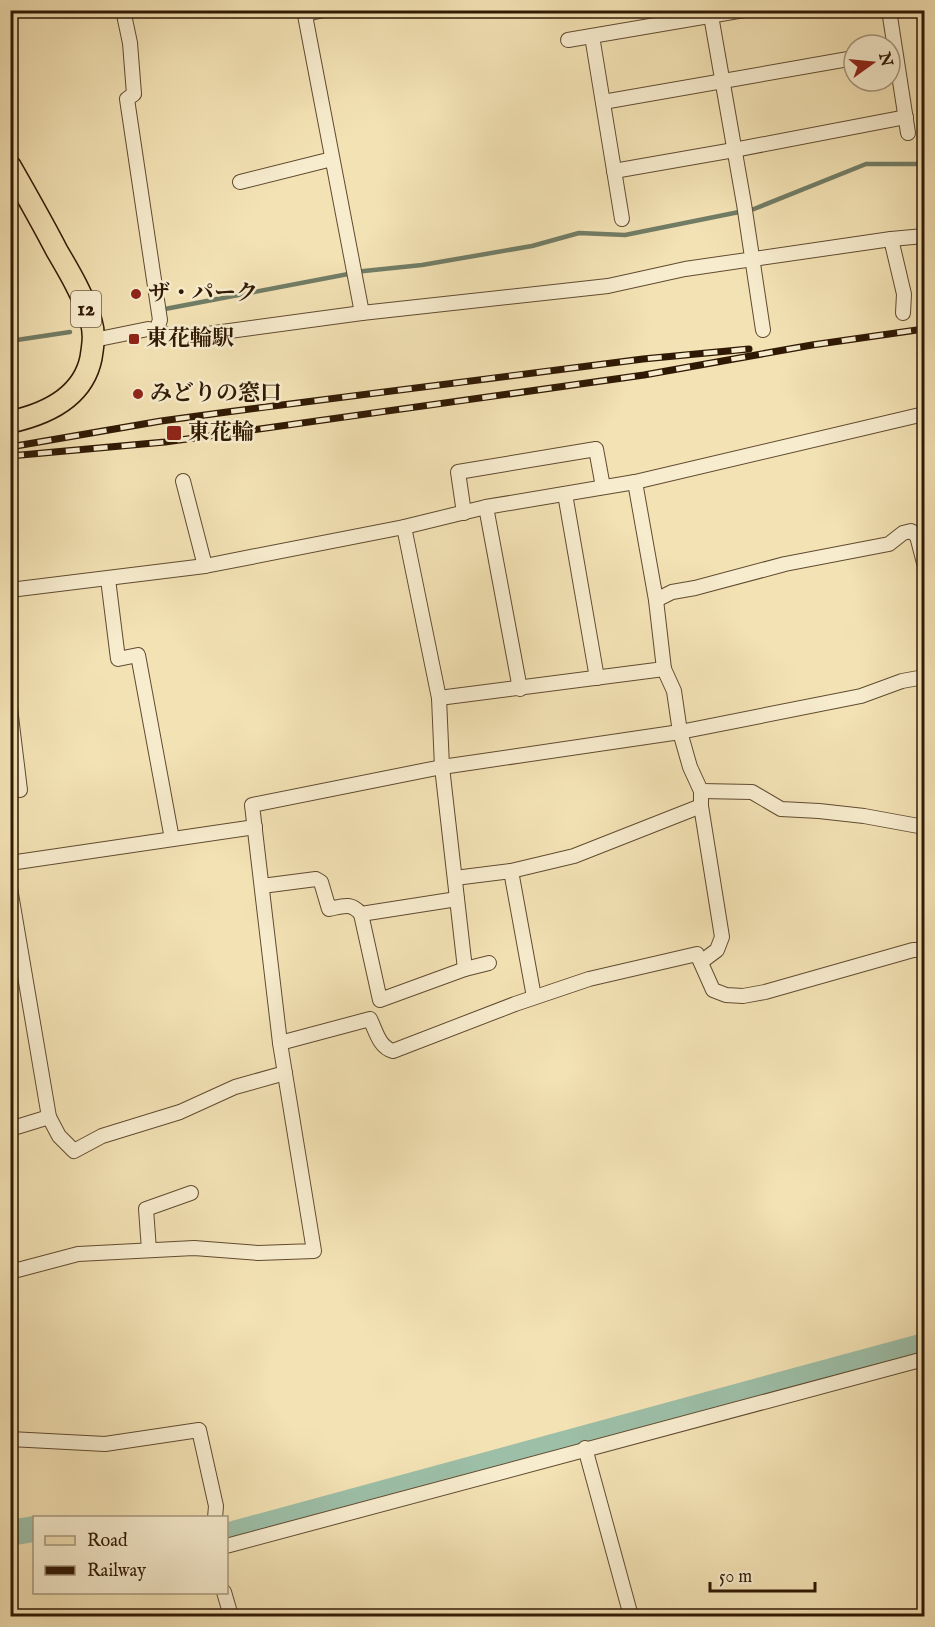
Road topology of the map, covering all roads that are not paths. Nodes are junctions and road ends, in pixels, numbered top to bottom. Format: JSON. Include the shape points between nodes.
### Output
{"nodes":[{"id":1,"x":123,"y":10,"type":"edge"},
{"id":2,"x":324,"y":10,"type":"edge"},
{"id":3,"x":744,"y":10,"type":"edge"},
{"id":4,"x":889,"y":10,"type":"edge"},
{"id":5,"x":305,"y":12,"type":"edge"},
{"id":6,"x":710,"y":13,"type":"edge"},
{"id":7,"x":891,"y":33,"type":"edge"},
{"id":8,"x":592,"y":36,"type":"junction"},
{"id":9,"x":568,"y":40,"type":"dead end"},
{"id":10,"x":842,"y":60,"type":"edge"},
{"id":11,"x":722,"y":81,"type":"junction"},
{"id":12,"x":901,"y":93,"type":"edge"},
{"id":13,"x":603,"y":102,"type":"junction"},
{"id":14,"x":906,"y":117,"type":"junction"},
{"id":15,"x":908,"y":133,"type":"dead end"},
{"id":16,"x":734,"y":150,"type":"junction"},
{"id":17,"x":332,"y":159,"type":"junction"},
{"id":18,"x":10,"y":166,"type":"edge"},
{"id":19,"x":614,"y":171,"type":"junction"},
{"id":20,"x":240,"y":182,"type":"dead end"},
{"id":21,"x":622,"y":219,"type":"dead end"},
{"id":22,"x":924,"y":236,"type":"edge"},
{"id":23,"x":891,"y":239,"type":"junction"},
{"id":24,"x":752,"y":259,"type":"junction"},
{"id":25,"x":903,"y":313,"type":"dead end"},
{"id":26,"x":362,"y":314,"type":"junction"},
{"id":27,"x":763,"y":330,"type":"dead end"},
{"id":28,"x":156,"y":331,"type":"junction"},
{"id":29,"x":94,"y":340,"type":"junction"},
{"id":30,"x":924,"y":414,"type":"edge"},
{"id":31,"x":10,"y":422,"type":"edge"},
{"id":32,"x":183,"y":481,"type":"dead end"},
{"id":33,"x":635,"y":482,"type":"junction"},
{"id":34,"x":603,"y":487,"type":"junction"},
{"id":35,"x":565,"y":494,"type":"junction"},
{"id":36,"x":486,"y":507,"type":"junction"},
{"id":37,"x":464,"y":513,"type":"junction"},
{"id":38,"x":405,"y":527,"type":"junction"},
{"id":39,"x":924,"y":562,"type":"edge"},
{"id":40,"x":205,"y":566,"type":"junction"},
{"id":41,"x":108,"y":579,"type":"junction"},
{"id":42,"x":10,"y":590,"type":"edge"},
{"id":43,"x":656,"y":600,"type":"junction"},
{"id":44,"x":664,"y":669,"type":"junction"},
{"id":45,"x":924,"y":677,"type":"edge"},
{"id":46,"x":597,"y":678,"type":"junction"},
{"id":47,"x":519,"y":689,"type":"junction"},
{"id":48,"x":439,"y":698,"type":"junction"},
{"id":49,"x":10,"y":708,"type":"edge"},
{"id":50,"x":680,"y":732,"type":"junction"},
{"id":51,"x":442,"y":767,"type":"junction"},
{"id":52,"x":20,"y":790,"type":"dead end"},
{"id":53,"x":701,"y":791,"type":"junction"},
{"id":54,"x":701,"y":806,"type":"junction"},
{"id":55,"x":255,"y":827,"type":"junction"},
{"id":56,"x":924,"y":827,"type":"edge"},
{"id":57,"x":172,"y":839,"type":"junction"},
{"id":58,"x":10,"y":863,"type":"edge"},
{"id":59,"x":512,"y":871,"type":"junction"},
{"id":60,"x":455,"y":878,"type":"junction"},
{"id":61,"x":262,"y":886,"type":"junction"},
{"id":62,"x":10,"y":888,"type":"edge"},
{"id":63,"x":457,"y":899,"type":"junction"},
{"id":64,"x":361,"y":914,"type":"junction"},
{"id":65,"x":924,"y":950,"type":"edge"},
{"id":66,"x":701,"y":962,"type":"junction"},
{"id":67,"x":489,"y":963,"type":"dead end"},
{"id":68,"x":465,"y":969,"type":"junction"},
{"id":69,"x":534,"y":997,"type":"junction"},
{"id":70,"x":280,"y":1043,"type":"junction"},
{"id":71,"x":285,"y":1073,"type":"junction"},
{"id":72,"x":49,"y":1117,"type":"junction"},
{"id":73,"x":10,"y":1129,"type":"edge"},
{"id":74,"x":191,"y":1193,"type":"dead end"},
{"id":75,"x":149,"y":1250,"type":"junction"},
{"id":76,"x":10,"y":1272,"type":"edge"},
{"id":77,"x":924,"y":1359,"type":"edge"},
{"id":78,"x":10,"y":1439,"type":"edge"},
{"id":79,"x":585,"y":1448,"type":"junction"},
{"id":80,"x":215,"y":1516,"type":"edge"},
{"id":81,"x":228,"y":1545,"type":"edge"},
{"id":82,"x":224,"y":1594,"type":"edge"},
{"id":83,"x":231,"y":1617,"type":"edge"},
{"id":84,"x":631,"y":1617,"type":"edge"}],
"edges":[{"from":1,"to":28,"type":"street","via":[[134,94],[127,99],[160,320]]},
{"from":2,"to":5,"type":"street"},
{"from":3,"to":6,"type":"street"},
{"from":4,"to":7,"type":"street"},
{"from":5,"to":17,"type":"street"},
{"from":6,"to":8,"type":"street"},
{"from":6,"to":11,"type":"street"},
{"from":8,"to":9,"type":"street"},
{"from":8,"to":13,"type":"street"},
{"from":10,"to":11,"type":"street"},
{"from":11,"to":13,"type":"street"},
{"from":11,"to":16,"type":"street"},
{"from":12,"to":14,"type":"street"},
{"from":13,"to":19,"type":"street"},
{"from":14,"to":15,"type":"street"},
{"from":14,"to":16,"type":"street"},
{"from":16,"to":19,"type":"street"},
{"from":16,"to":24,"type":"street"},
{"from":17,"to":20,"type":"street"},
{"from":17,"to":26,"type":"street"},
{"from":18,"to":29,"type":"main road","number":"12","via":[[74,280]]},
{"from":19,"to":21,"type":"street"},
{"from":22,"to":23,"type":"street"},
{"from":23,"to":24,"type":"street"},
{"from":23,"to":25,"type":"street","via":[[904,294]]},
{"from":24,"to":26,"type":"street","via":[[608,286]]},
{"from":24,"to":27,"type":"street"},
{"from":26,"to":28,"type":"street","via":[[178,338]]},
{"from":28,"to":29,"type":"street","via":[[148,329]]},
{"from":29,"to":31,"type":"main road","number":"12","via":[[88,370],[75,391],[58,405]]},
{"from":30,"to":33,"type":"street"},
{"from":32,"to":40,"type":"street"},
{"from":33,"to":34,"type":"street"},
{"from":33,"to":43,"type":"street"},
{"from":34,"to":35,"type":"street"},
{"from":34,"to":37,"type":"street","via":[[596,449],[458,472]]},
{"from":35,"to":36,"type":"street"},
{"from":35,"to":46,"type":"street"},
{"from":36,"to":37,"type":"street"},
{"from":36,"to":47,"type":"street"},
{"from":37,"to":38,"type":"street"},
{"from":38,"to":40,"type":"street"},
{"from":38,"to":48,"type":"street"},
{"from":39,"to":43,"type":"street","via":[[917,536],[910,531],[889,544],[785,564],[672,592]]},
{"from":40,"to":41,"type":"street"},
{"from":41,"to":42,"type":"street"},
{"from":41,"to":57,"type":"street","via":[[118,659],[138,655]]},
{"from":43,"to":44,"type":"street"},
{"from":44,"to":46,"type":"street"},
{"from":44,"to":50,"type":"street","via":[[674,691]]},
{"from":45,"to":50,"type":"street","via":[[861,696]]},
{"from":46,"to":47,"type":"street"},
{"from":47,"to":48,"type":"street"},
{"from":48,"to":51,"type":"street"},
{"from":49,"to":52,"type":"street"},
{"from":50,"to":51,"type":"street"},
{"from":50,"to":53,"type":"street"},
{"from":51,"to":55,"type":"street","via":[[252,805]]},
{"from":51,"to":60,"type":"street"},
{"from":53,"to":54,"type":"street"},
{"from":53,"to":56,"type":"street","via":[[752,792],[781,809],[864,816]]},
{"from":54,"to":59,"type":"street","via":[[574,856]]},
{"from":54,"to":66,"type":"street","via":[[722,937],[717,950]]},
{"from":55,"to":57,"type":"street"},
{"from":55,"to":61,"type":"street"},
{"from":57,"to":58,"type":"street"},
{"from":59,"to":60,"type":"street"},
{"from":59,"to":69,"type":"street"},
{"from":60,"to":63,"type":"street"},
{"from":61,"to":64,"type":"street","via":[[316,879],[321,882],[329,909],[348,904]]},
{"from":61,"to":70,"type":"street"},
{"from":62,"to":72,"type":"street"},
{"from":63,"to":64,"type":"street"},
{"from":63,"to":68,"type":"street"},
{"from":64,"to":68,"type":"street","via":[[380,1000]]},
{"from":65,"to":66,"type":"street","via":[[743,996],[713,990]]},
{"from":66,"to":69,"type":"street","via":[[697,954]]},
{"from":67,"to":68,"type":"street"},
{"from":69,"to":70,"type":"street","via":[[393,1051],[380,1041],[370,1019]]},
{"from":70,"to":71,"type":"street"},
{"from":71,"to":72,"type":"street","via":[[235,1087],[180,1112],[102,1136],[74,1151],[59,1136]]},
{"from":71,"to":75,"type":"street","via":[[314,1251]]},
{"from":72,"to":73,"type":"street"},
{"from":74,"to":75,"type":"street","via":[[146,1209]]},
{"from":75,"to":76,"type":"street","via":[[78,1254]]},
{"from":77,"to":79,"type":"street"},
{"from":78,"to":80,"type":"street","via":[[105,1444],[199,1430]]},
{"from":79,"to":81,"type":"street"},
{"from":79,"to":84,"type":"street"},
{"from":82,"to":83,"type":"street"}]}
